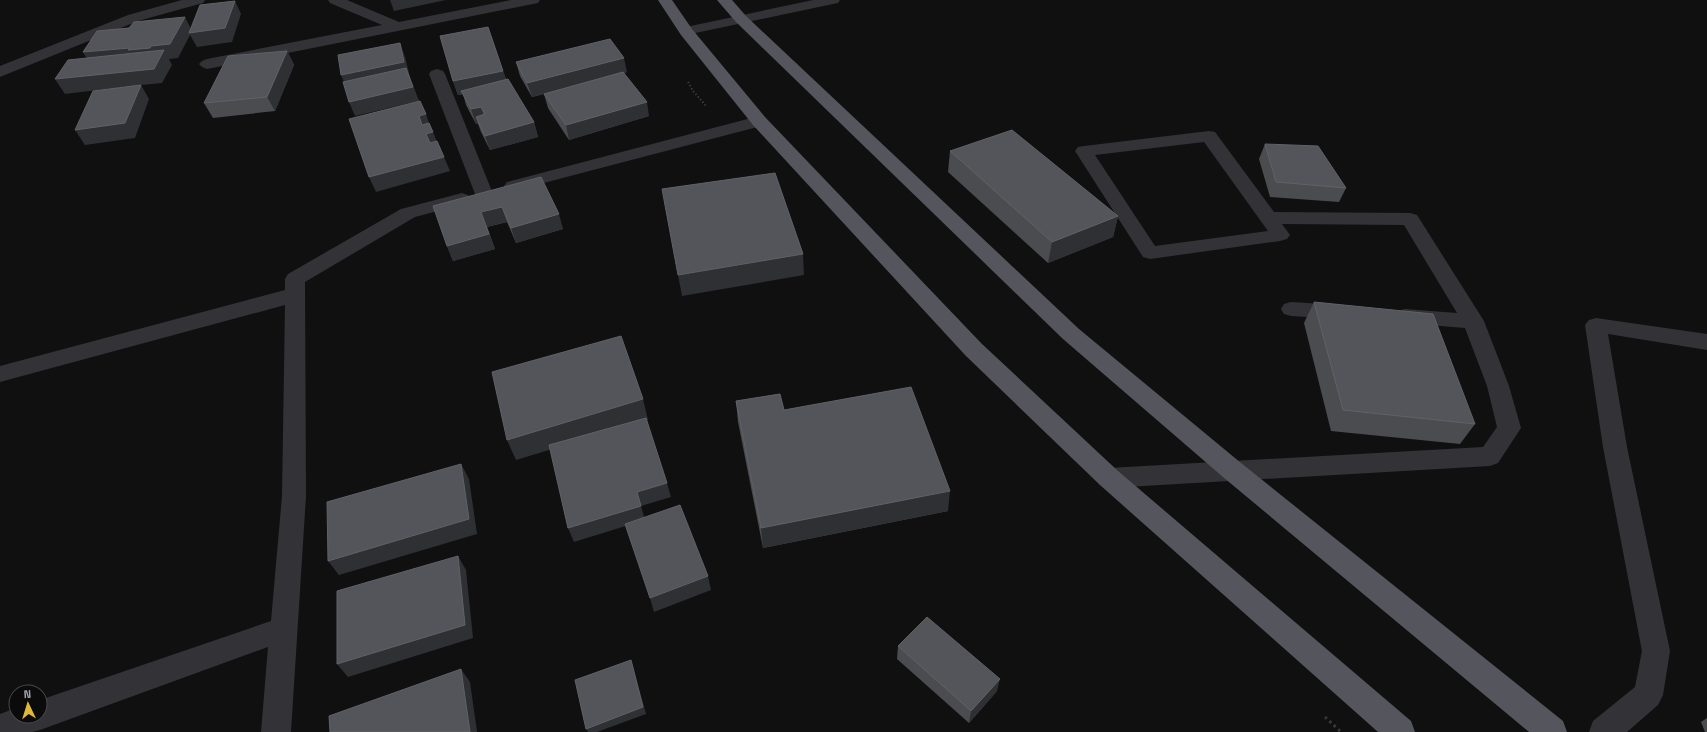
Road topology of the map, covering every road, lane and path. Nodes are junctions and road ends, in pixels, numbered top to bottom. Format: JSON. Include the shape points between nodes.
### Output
{"nodes":[{"id":1,"x":198,"y":0,"type":"edge"},
{"id":2,"x":335,"y":0,"type":"edge"},
{"id":3,"x":533,"y":0,"type":"edge"},
{"id":4,"x":665,"y":0,"type":"edge"},
{"id":5,"x":724,"y":0,"type":"edge"},
{"id":6,"x":833,"y":0,"type":"edge"},
{"id":7,"x":742,"y":19,"type":"junction"},
{"id":8,"x":398,"y":27,"type":"junction"},
{"id":9,"x":686,"y":31,"type":"junction"},
{"id":10,"x":207,"y":64,"type":"dead end"},
{"id":11,"x":0,"y":72,"type":"edge"},
{"id":12,"x":437,"y":74,"type":"dead end"},
{"id":13,"x":759,"y":121,"type":"junction"},
{"id":14,"x":484,"y":194,"type":"junction"},
{"id":15,"x":1269,"y":218,"type":"junction"},
{"id":16,"x":294,"y":295,"type":"junction"},
{"id":17,"x":1291,"y":309,"type":"dead end"},
{"id":18,"x":1362,"y":314,"type":"edge"},
{"id":19,"x":1386,"y":315,"type":"edge"},
{"id":20,"x":1473,"y":321,"type":"junction"},
{"id":21,"x":1707,"y":342,"type":"edge"},
{"id":22,"x":0,"y":374,"type":"edge"},
{"id":23,"x":1232,"y":470,"type":"junction"},
{"id":24,"x":1109,"y":478,"type":"junction"},
{"id":25,"x":284,"y":629,"type":"junction"},
{"id":26,"x":48,"y":711,"type":"edge"},
{"id":27,"x":12,"y":724,"type":"edge"},
{"id":28,"x":0,"y":728,"type":"edge"},
{"id":29,"x":276,"y":732,"type":"edge"},
{"id":30,"x":1400,"y":732,"type":"edge"},
{"id":31,"x":1552,"y":732,"type":"edge"},
{"id":32,"x":1604,"y":732,"type":"edge"}],
"edges":[{"from":1,"to":11,"type":"street","via":[[133,18]]},
{"from":2,"to":8,"type":"street"},
{"from":3,"to":8,"type":"street"},
{"from":4,"to":9,"type":"highway"},
{"from":5,"to":7,"type":"highway"},
{"from":6,"to":7,"type":"street"},
{"from":7,"to":9,"type":"street"},
{"from":7,"to":23,"type":"highway","via":[[1071,334]]},
{"from":8,"to":10,"type":"street"},
{"from":9,"to":13,"type":"highway"},
{"from":12,"to":14,"type":"street"},
{"from":13,"to":14,"type":"street"},
{"from":13,"to":24,"type":"highway","via":[[974,350]]},
{"from":14,"to":16,"type":"street","via":[[408,213],[295,279]]},
{"from":15,"to":15,"type":"street","via":[[1208,136],[1084,151],[1150,253],[1280,235]]},
{"from":15,"to":20,"type":"street","via":[[1410,218]]},
{"from":16,"to":22,"type":"street"},
{"from":16,"to":25,"type":"street","via":[[294,496]]},
{"from":17,"to":18,"type":"street"},
{"from":19,"to":20,"type":"street"},
{"from":20,"to":23,"type":"street","via":[[1498,386],[1509,428],[1490,456]]},
{"from":21,"to":32,"type":"street","via":[[1596,324],[1614,447],[1656,651],[1648,695]]},
{"from":23,"to":24,"type":"street"},
{"from":23,"to":31,"type":"highway"},
{"from":24,"to":30,"type":"highway"},
{"from":25,"to":26,"type":"street"},
{"from":25,"to":29,"type":"street"},
{"from":27,"to":28,"type":"street"}]}
